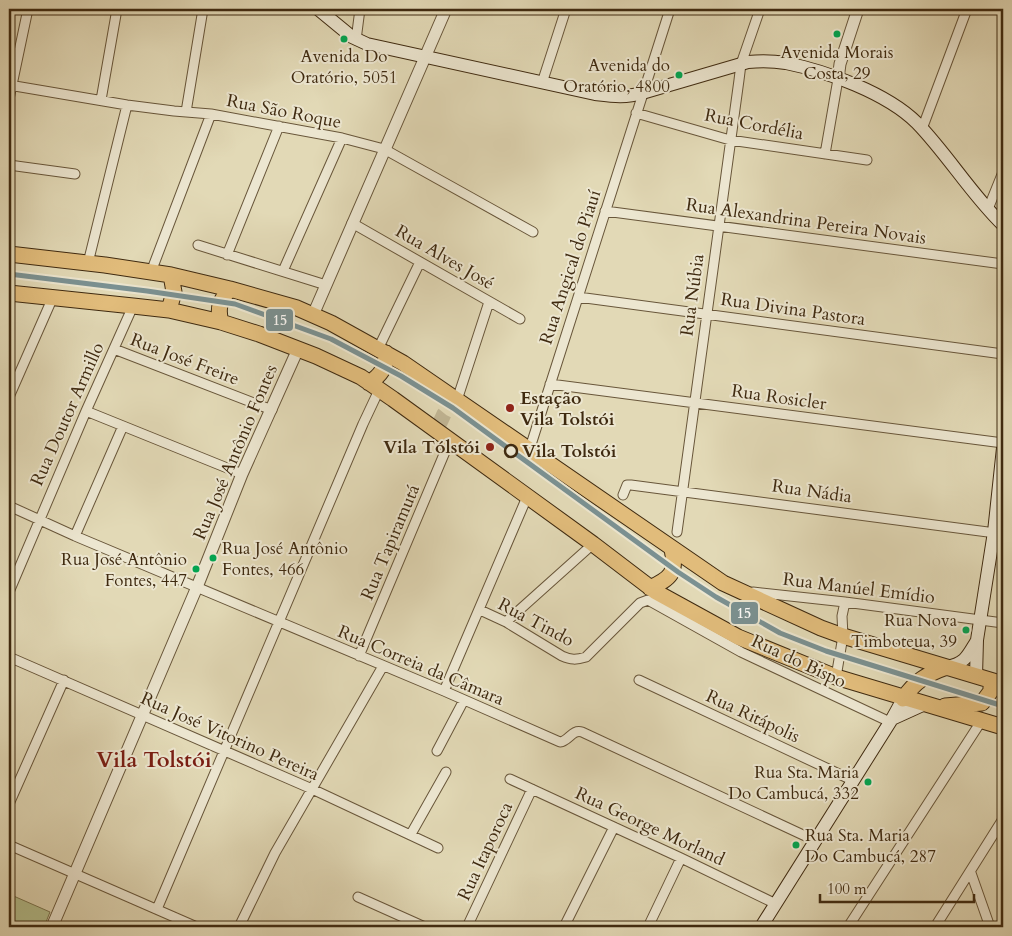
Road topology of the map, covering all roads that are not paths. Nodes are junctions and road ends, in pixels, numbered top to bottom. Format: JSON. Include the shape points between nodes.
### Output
{"nodes":[{"id":1,"x":28,"y":9,"type":"edge"},
{"id":2,"x":117,"y":9,"type":"edge"},
{"id":3,"x":203,"y":9,"type":"edge"},
{"id":4,"x":318,"y":9,"type":"edge"},
{"id":5,"x":360,"y":9,"type":"edge"},
{"id":6,"x":446,"y":9,"type":"edge"},
{"id":7,"x":566,"y":9,"type":"edge"},
{"id":8,"x":670,"y":9,"type":"edge"},
{"id":9,"x":760,"y":9,"type":"edge"},
{"id":10,"x":858,"y":9,"type":"edge"},
{"id":11,"x":967,"y":9,"type":"edge"},
{"id":12,"x":356,"y":40,"type":"junction"},
{"id":13,"x":425,"y":57,"type":"junction"},
{"id":14,"x":741,"y":64,"type":"junction"},
{"id":15,"x":838,"y":79,"type":"junction"},
{"id":16,"x":542,"y":83,"type":"junction"},
{"id":17,"x":10,"y":86,"type":"edge"},
{"id":18,"x":642,"y":93,"type":"junction"},
{"id":19,"x":9,"y":99,"type":"edge"},
{"id":20,"x":101,"y":100,"type":"junction"},
{"id":21,"x":127,"y":105,"type":"junction"},
{"id":22,"x":186,"y":112,"type":"junction"},
{"id":23,"x":636,"y":113,"type":"junction"},
{"id":24,"x":211,"y":114,"type":"junction"},
{"id":25,"x":279,"y":126,"type":"junction"},
{"id":26,"x":922,"y":129,"type":"junction"},
{"id":27,"x":342,"y":138,"type":"junction"},
{"id":28,"x":730,"y":140,"type":"junction"},
{"id":29,"x":384,"y":149,"type":"junction"},
{"id":30,"x":825,"y":154,"type":"junction"},
{"id":31,"x":867,"y":160,"type":"dead end"},
{"id":32,"x":9,"y":165,"type":"edge"},
{"id":33,"x":1003,"y":172,"type":"edge"},
{"id":34,"x":75,"y":174,"type":"dead end"},
{"id":35,"x":988,"y":209,"type":"junction"},
{"id":36,"x":605,"y":211,"type":"junction"},
{"id":37,"x":352,"y":223,"type":"junction"},
{"id":38,"x":1003,"y":225,"type":"edge"},
{"id":39,"x":718,"y":226,"type":"junction"},
{"id":40,"x":533,"y":232,"type":"dead end"},
{"id":41,"x":198,"y":245,"type":"dead end"},
{"id":42,"x":9,"y":254,"type":"edge"},
{"id":43,"x":227,"y":255,"type":"junction"},
{"id":44,"x":420,"y":262,"type":"junction"},
{"id":45,"x":88,"y":263,"type":"junction"},
{"id":46,"x":1003,"y":264,"type":"edge"},
{"id":47,"x":283,"y":271,"type":"junction"},
{"id":48,"x":151,"y":272,"type":"junction"},
{"id":49,"x":171,"y":275,"type":"junction"},
{"id":50,"x":326,"y":285,"type":"junction"},
{"id":51,"x":230,"y":289,"type":"junction"},
{"id":52,"x":9,"y":293,"type":"edge"},
{"id":53,"x":53,"y":297,"type":"junction"},
{"id":54,"x":578,"y":297,"type":"junction"},
{"id":55,"x":489,"y":302,"type":"junction"},
{"id":56,"x":134,"y":306,"type":"junction"},
{"id":57,"x":169,"y":310,"type":"junction"},
{"id":58,"x":706,"y":314,"type":"junction"},
{"id":59,"x":313,"y":315,"type":"junction"},
{"id":60,"x":520,"y":320,"type":"dead end"},
{"id":61,"x":221,"y":322,"type":"junction"},
{"id":62,"x":114,"y":349,"type":"junction"},
{"id":63,"x":298,"y":349,"type":"junction"},
{"id":64,"x":382,"y":351,"type":"junction"},
{"id":65,"x":1003,"y":354,"type":"edge"},
{"id":66,"x":550,"y":384,"type":"junction"},
{"id":67,"x":374,"y":386,"type":"junction"},
{"id":68,"x":9,"y":397,"type":"edge"},
{"id":69,"x":455,"y":402,"type":"junction"},
{"id":70,"x":694,"y":402,"type":"junction"},
{"id":71,"x":272,"y":410,"type":"junction"},
{"id":72,"x":86,"y":411,"type":"junction"},
{"id":73,"x":123,"y":426,"type":"junction"},
{"id":74,"x":450,"y":440,"type":"junction"},
{"id":75,"x":1003,"y":443,"type":"edge"},
{"id":76,"x":1003,"y":448,"type":"edge"},
{"id":77,"x":529,"y":450,"type":"junction"},
{"id":78,"x":242,"y":474,"type":"junction"},
{"id":79,"x":682,"y":490,"type":"junction"},
{"id":80,"x":623,"y":495,"type":"dead end"},
{"id":81,"x":527,"y":497,"type":"junction"},
{"id":82,"x":9,"y":506,"type":"edge"},
{"id":83,"x":39,"y":520,"type":"junction"},
{"id":84,"x":677,"y":532,"type":"dead end"},
{"id":85,"x":998,"y":533,"type":"edge"},
{"id":86,"x":75,"y":536,"type":"junction"},
{"id":87,"x":593,"y":544,"type":"junction"},
{"id":88,"x":672,"y":549,"type":"junction"},
{"id":89,"x":197,"y":587,"type":"junction"},
{"id":90,"x":741,"y":591,"type":"junction"},
{"id":91,"x":9,"y":592,"type":"edge"},
{"id":92,"x":647,"y":594,"type":"junction"},
{"id":93,"x":845,"y":602,"type":"junction"},
{"id":94,"x":480,"y":610,"type":"junction"},
{"id":95,"x":981,"y":620,"type":"junction"},
{"id":96,"x":280,"y":622,"type":"junction"},
{"id":97,"x":506,"y":622,"type":"junction"},
{"id":98,"x":1003,"y":623,"type":"edge"},
{"id":99,"x":842,"y":636,"type":"junction"},
{"id":100,"x":977,"y":640,"type":"junction"},
{"id":101,"x":359,"y":656,"type":"junction"},
{"id":102,"x":9,"y":657,"type":"edge"},
{"id":103,"x":383,"y":666,"type":"junction"},
{"id":104,"x":947,"y":667,"type":"junction"},
{"id":105,"x":976,"y":676,"type":"junction"},
{"id":106,"x":836,"y":677,"type":"junction"},
{"id":107,"x":64,"y":680,"type":"junction"},
{"id":108,"x":639,"y":680,"type":"dead end"},
{"id":109,"x":997,"y":683,"type":"edge"},
{"id":110,"x":444,"y":691,"type":"junction"},
{"id":111,"x":903,"y":699,"type":"junction"},
{"id":112,"x":464,"y":700,"type":"junction"},
{"id":113,"x":929,"y":706,"type":"junction"},
{"id":114,"x":143,"y":716,"type":"junction"},
{"id":115,"x":982,"y":720,"type":"junction"},
{"id":116,"x":891,"y":721,"type":"junction"},
{"id":117,"x":1003,"y":727,"type":"edge"},
{"id":118,"x":224,"y":751,"type":"junction"},
{"id":119,"x":437,"y":751,"type":"dead end"},
{"id":120,"x":446,"y":772,"type":"dead end"},
{"id":121,"x":510,"y":779,"type":"dead end"},
{"id":122,"x":854,"y":781,"type":"junction"},
{"id":123,"x":312,"y":789,"type":"junction"},
{"id":124,"x":532,"y":789,"type":"junction"},
{"id":125,"x":9,"y":804,"type":"edge"},
{"id":126,"x":1003,"y":819,"type":"edge"},
{"id":127,"x":614,"y":827,"type":"junction"},
{"id":128,"x":411,"y":834,"type":"junction"},
{"id":129,"x":816,"y":841,"type":"junction"},
{"id":130,"x":9,"y":844,"type":"edge"},
{"id":131,"x":438,"y":848,"type":"dead end"},
{"id":132,"x":682,"y":858,"type":"junction"},
{"id":133,"x":970,"y":873,"type":"junction"},
{"id":134,"x":75,"y":874,"type":"junction"},
{"id":135,"x":358,"y":897,"type":"dead end"},
{"id":136,"x":776,"y":904,"type":"junction"},
{"id":137,"x":157,"y":909,"type":"junction"},
{"id":138,"x":52,"y":927,"type":"edge"},
{"id":139,"x":197,"y":927,"type":"edge"},
{"id":140,"x":239,"y":927,"type":"edge"},
{"id":141,"x":426,"y":927,"type":"edge"},
{"id":142,"x":467,"y":927,"type":"edge"},
{"id":143,"x":564,"y":927,"type":"edge"},
{"id":144,"x":648,"y":927,"type":"edge"},
{"id":145,"x":761,"y":927,"type":"edge"},
{"id":146,"x":848,"y":927,"type":"edge"},
{"id":147,"x":935,"y":927,"type":"edge"},
{"id":148,"x":990,"y":927,"type":"edge"}],
"edges":[{"from":1,"to":17,"type":"street"},
{"from":2,"to":20,"type":"street"},
{"from":3,"to":22,"type":"street"},
{"from":4,"to":12,"type":"main road"},
{"from":5,"to":12,"type":"street"},
{"from":6,"to":13,"type":"street"},
{"from":7,"to":16,"type":"street"},
{"from":8,"to":18,"type":"street","name":"Rua Angical do Piauí"},
{"from":9,"to":14,"type":"street","name":"Rua Núbia"},
{"from":10,"to":15,"type":"street"},
{"from":11,"to":26,"type":"street"},
{"from":12,"to":13,"type":"main road"},
{"from":13,"to":16,"type":"main road"},
{"from":13,"to":29,"type":"street"},
{"from":14,"to":15,"type":"main road","via":[[785,63]]},
{"from":14,"to":18,"type":"main road"},
{"from":14,"to":28,"type":"street","name":"Rua Núbia"},
{"from":15,"to":26,"type":"main road","via":[[901,110]]},
{"from":15,"to":30,"type":"street"},
{"from":16,"to":18,"type":"main road","via":[[615,97]]},
{"from":17,"to":19,"type":"street"},
{"from":17,"to":20,"type":"street","name":"Rua São Roque"},
{"from":18,"to":23,"type":"street","name":"Rua Angical do Piauí"},
{"from":20,"to":21,"type":"street","name":"Rua São Roque"},
{"from":21,"to":22,"type":"street","name":"Rua São Roque"},
{"from":21,"to":45,"type":"street"},
{"from":22,"to":24,"type":"street","name":"Rua São Roque"},
{"from":23,"to":28,"type":"street","name":"Rua Cordélia"},
{"from":23,"to":36,"type":"street","name":"Rua Angical do Piauí"},
{"from":24,"to":25,"type":"street","name":"Rua São Roque"},
{"from":24,"to":48,"type":"street"},
{"from":25,"to":27,"type":"street","name":"Rua São Roque"},
{"from":25,"to":43,"type":"street"},
{"from":26,"to":35,"type":"main road"},
{"from":27,"to":29,"type":"street","name":"Rua São Roque"},
{"from":27,"to":47,"type":"street"},
{"from":28,"to":30,"type":"street","name":"Rua Cordélia"},
{"from":28,"to":39,"type":"street","name":"Rua Núbia"},
{"from":29,"to":37,"type":"street"},
{"from":29,"to":40,"type":"street","name":"Rua São Roque"},
{"from":30,"to":31,"type":"street","name":"Rua Cordélia"},
{"from":32,"to":34,"type":"street"},
{"from":33,"to":35,"type":"street"},
{"from":35,"to":38,"type":"main road"},
{"from":36,"to":39,"type":"street","name":"Rua Alexandrina Pereira Novais"},
{"from":36,"to":54,"type":"street","name":"Rua Angical do Piauí"},
{"from":37,"to":44,"type":"street","name":"Rua Alves José"},
{"from":37,"to":50,"type":"street"},
{"from":39,"to":46,"type":"street","name":"Rua Alexandrina Pereira Novais"},
{"from":39,"to":58,"type":"street","name":"Rua Núbia"},
{"from":41,"to":43,"type":"street"},
{"from":42,"to":45,"type":"main road"},
{"from":43,"to":47,"type":"street"},
{"from":44,"to":55,"type":"street","name":"Rua Alves José"},
{"from":44,"to":64,"type":"street"},
{"from":45,"to":48,"type":"main road"},
{"from":47,"to":50,"type":"street"},
{"from":48,"to":49,"type":"main road"},
{"from":49,"to":51,"type":"main road"},
{"from":49,"to":57,"type":"main road","via":[[174,292]]},
{"from":50,"to":59,"type":"street"},
{"from":51,"to":59,"type":"main road"},
{"from":51,"to":61,"type":"main road","via":[[219,306]]},
{"from":52,"to":53,"type":"main road"},
{"from":53,"to":56,"type":"main road"},
{"from":53,"to":68,"type":"street"},
{"from":54,"to":58,"type":"street","name":"Rua Divina Pastora"},
{"from":54,"to":66,"type":"street","name":"Rua Angical do Piauí"},
{"from":55,"to":60,"type":"street","name":"Rua Alves José"},
{"from":55,"to":69,"type":"street"},
{"from":56,"to":57,"type":"main road"},
{"from":56,"to":62,"type":"street","name":"Rua Doutor Armillo"},
{"from":57,"to":61,"type":"main road"},
{"from":58,"to":65,"type":"street","name":"Rua Divina Pastora"},
{"from":58,"to":70,"type":"street","name":"Rua Núbia"},
{"from":59,"to":64,"type":"main road"},
{"from":61,"to":63,"type":"main road"},
{"from":62,"to":71,"type":"street","name":"Rua José Freire"},
{"from":62,"to":72,"type":"street","name":"Rua Doutor Armillo"},
{"from":63,"to":67,"type":"main road"},
{"from":63,"to":71,"type":"street","name":"Rua José Antônio Fontes"},
{"from":64,"to":67,"type":"main road","via":[[386,360]]},
{"from":64,"to":69,"type":"main road"},
{"from":66,"to":70,"type":"street","name":"Rua Rosicler"},
{"from":66,"to":77,"type":"street","name":"Rua Angical do Piauí"},
{"from":67,"to":74,"type":"main road","via":[[438,428]]},
{"from":67,"to":96,"type":"street","via":[[363,424]]},
{"from":69,"to":77,"type":"main road"},
{"from":70,"to":75,"type":"street","name":"Rua Rosicler"},
{"from":70,"to":79,"type":"street","name":"Rua Núbia"},
{"from":71,"to":78,"type":"street","name":"Rua José Antônio Fontes"},
{"from":72,"to":73,"type":"street"},
{"from":72,"to":83,"type":"street","name":"Rua Doutor Armillo"},
{"from":73,"to":78,"type":"street"},
{"from":73,"to":86,"type":"street"},
{"from":74,"to":81,"type":"main road"},
{"from":74,"to":101,"type":"street","name":"Rua Tapiramutá"},
{"from":76,"to":85,"type":"main road"},
{"from":77,"to":88,"type":"main road"},
{"from":78,"to":89,"type":"street","name":"Rua José Antônio Fontes"},
{"from":79,"to":80,"type":"street","name":"Rua Nádia","via":[[631,484]]},
{"from":79,"to":84,"type":"street","name":"Rua Núbia"},
{"from":79,"to":85,"type":"street","name":"Rua Nádia"},
{"from":81,"to":87,"type":"main road"},
{"from":81,"to":94,"type":"street"},
{"from":82,"to":83,"type":"street","name":"Rua Correia da Câmara"},
{"from":83,"to":86,"type":"street","name":"Rua Correia da Câmara"},
{"from":83,"to":91,"type":"street","name":"Rua Doutor Armillo"},
{"from":85,"to":95,"type":"main road"},
{"from":86,"to":89,"type":"street","name":"Rua Correia da Câmara"},
{"from":87,"to":92,"type":"main road"},
{"from":87,"to":97,"type":"street"},
{"from":88,"to":90,"type":"main road","via":[[722,583]]},
{"from":88,"to":92,"type":"main road","via":[[673,573]]},
{"from":89,"to":96,"type":"street","name":"Rua Correia da Câmara"},
{"from":89,"to":114,"type":"street","name":"Rua José Antônio Fontes"},
{"from":90,"to":93,"type":"street","name":"Rua Manúel Emídio"},
{"from":90,"to":99,"type":"main road"},
{"from":92,"to":97,"type":"street","name":"Rua Tindo","via":[[586,657],[578,660],[562,656]]},
{"from":92,"to":106,"type":"main road","via":[[738,638]]},
{"from":92,"to":116,"type":"street","name":"Rua do Bispo","via":[[651,601],[741,652]]},
{"from":93,"to":95,"type":"street","name":"Rua Manúel Emídio"},
{"from":93,"to":99,"type":"street"},
{"from":94,"to":97,"type":"street","name":"Rua Tindo"},
{"from":94,"to":110,"type":"street"},
{"from":95,"to":98,"type":"street","name":"Rua Manúel Emídio"},
{"from":95,"to":100,"type":"main road"},
{"from":96,"to":101,"type":"street","name":"Rua Correia da Câmara"},
{"from":96,"to":118,"type":"street"},
{"from":99,"to":104,"type":"main road"},
{"from":99,"to":106,"type":"street"},
{"from":100,"to":104,"type":"main road","via":[[964,661]]},
{"from":100,"to":105,"type":"main road"},
{"from":101,"to":103,"type":"street","name":"Rua Correia da Câmara"},
{"from":102,"to":107,"type":"street","name":"Rua José Vitorino Pereira"},
{"from":103,"to":110,"type":"street","name":"Rua Correia da Câmara"},
{"from":103,"to":123,"type":"street"},
{"from":104,"to":105,"type":"main road"},
{"from":104,"to":111,"type":"main road","via":[[920,678]]},
{"from":105,"to":109,"type":"main road"},
{"from":106,"to":111,"type":"main road"},
{"from":107,"to":114,"type":"street","name":"Rua José Vitorino Pereira"},
{"from":107,"to":125,"type":"street"},
{"from":108,"to":122,"type":"street","name":"Rua Ritápolis"},
{"from":109,"to":113,"type":"main road","via":[[982,704]]},
{"from":110,"to":112,"type":"street","name":"Rua Correia da Câmara"},
{"from":111,"to":113,"type":"main road"},
{"from":111,"to":116,"type":"main road"},
{"from":112,"to":119,"type":"street"},
{"from":112,"to":129,"type":"street","name":"Rua Correia da Câmara","via":[[560,742],[574,732],[582,732]]},
{"from":113,"to":115,"type":"main road"},
{"from":113,"to":116,"type":"main road"},
{"from":114,"to":118,"type":"street","name":"Rua José Vitorino Pereira"},
{"from":114,"to":134,"type":"street","name":"Rua José Antônio Fontes"},
{"from":115,"to":117,"type":"main road"},
{"from":115,"to":146,"type":"street"},
{"from":116,"to":122,"type":"main road"},
{"from":118,"to":123,"type":"street","name":"Rua José Vitorino Pereira"},
{"from":118,"to":137,"type":"street"},
{"from":120,"to":128,"type":"street"},
{"from":121,"to":124,"type":"street","name":"Rua George Morland"},
{"from":122,"to":129,"type":"main road"},
{"from":123,"to":128,"type":"street","name":"Rua José Vitorino Pereira"},
{"from":123,"to":140,"type":"street"},
{"from":124,"to":127,"type":"street","name":"Rua George Morland"},
{"from":124,"to":142,"type":"street","name":"Rua Itaporoca"},
{"from":126,"to":133,"type":"street"},
{"from":127,"to":132,"type":"street","name":"Rua George Morland"},
{"from":127,"to":143,"type":"street"},
{"from":128,"to":131,"type":"street","name":"Rua José Vitorino Pereira"},
{"from":129,"to":136,"type":"main road"},
{"from":130,"to":134,"type":"street"},
{"from":132,"to":136,"type":"street","name":"Rua George Morland"},
{"from":132,"to":144,"type":"street"},
{"from":133,"to":147,"type":"street"},
{"from":133,"to":148,"type":"street"},
{"from":134,"to":137,"type":"street"},
{"from":134,"to":138,"type":"street","name":"Rua José Antônio Fontes"},
{"from":135,"to":141,"type":"street"},
{"from":136,"to":145,"type":"main road"},
{"from":137,"to":139,"type":"street"}]}
